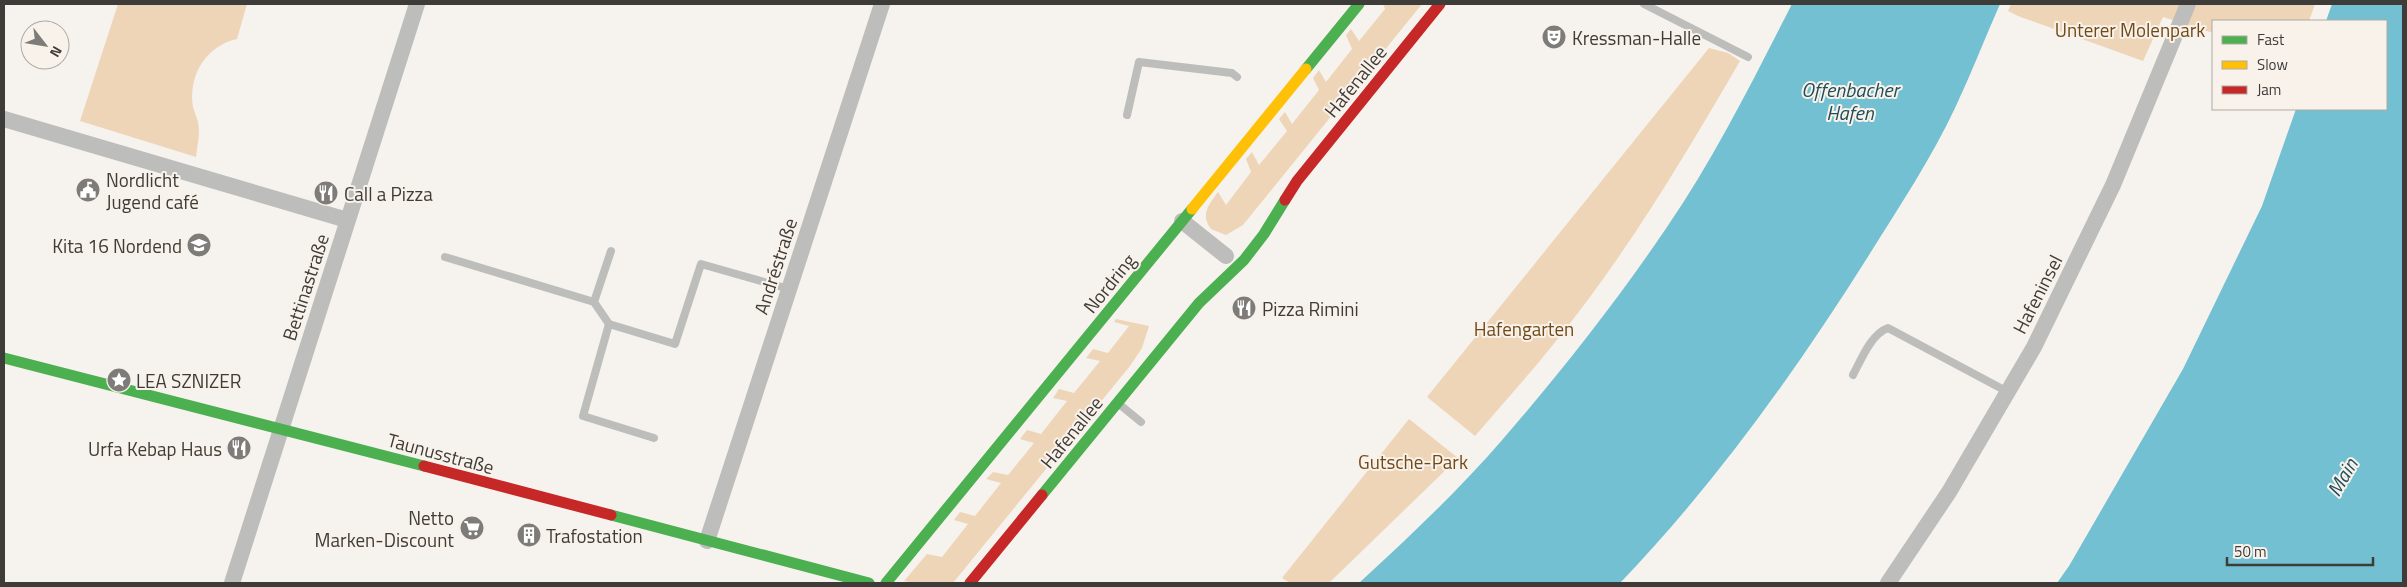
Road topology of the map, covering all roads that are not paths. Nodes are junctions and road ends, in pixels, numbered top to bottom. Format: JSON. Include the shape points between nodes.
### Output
{"nodes":[{"id":1,"x":417,"y":4,"type":"edge"},
{"id":2,"x":882,"y":4,"type":"edge"},
{"id":3,"x":1359,"y":4,"type":"edge"},
{"id":4,"x":1440,"y":4,"type":"edge"},
{"id":5,"x":1644,"y":4,"type":"edge"},
{"id":6,"x":2188,"y":4,"type":"edge"},
{"id":7,"x":1748,"y":57,"type":"dead end"},
{"id":8,"x":1237,"y":77,"type":"dead end"},
{"id":9,"x":1127,"y":115,"type":"dead end"},
{"id":10,"x":4,"y":119,"type":"edge"},
{"id":11,"x":1297,"y":181,"type":"junction"},
{"id":12,"x":1262,"y":215,"type":"dead end"},
{"id":13,"x":347,"y":220,"type":"junction"},
{"id":14,"x":1182,"y":221,"type":"junction"},
{"id":15,"x":611,"y":251,"type":"dead end"},
{"id":16,"x":445,"y":257,"type":"dead end"},
{"id":17,"x":1223,"y":259,"type":"joint"},
{"id":18,"x":789,"y":289,"type":"junction"},
{"id":19,"x":594,"y":302,"type":"junction"},
{"id":20,"x":1199,"y":303,"type":"junction"},
{"id":21,"x":608,"y":324,"type":"junction"},
{"id":22,"x":4,"y":358,"type":"edge"},
{"id":23,"x":1853,"y":375,"type":"dead end"},
{"id":24,"x":2008,"y":392,"type":"junction"},
{"id":25,"x":1117,"y":403,"type":"junction"},
{"id":26,"x":1140,"y":422,"type":"dead end"},
{"id":27,"x":280,"y":428,"type":"junction"},
{"id":28,"x":654,"y":438,"type":"dead end"},
{"id":29,"x":707,"y":541,"type":"junction"},
{"id":30,"x":232,"y":583,"type":"edge"},
{"id":31,"x":870,"y":583,"type":"edge"},
{"id":32,"x":886,"y":583,"type":"edge"},
{"id":33,"x":970,"y":583,"type":"edge"},
{"id":34,"x":1888,"y":583,"type":"edge"}],
"edges":[{"from":1,"to":13,"type":"street","name":"Bettinastraße"},
{"from":2,"to":18,"type":"street","name":"Andréstraße"},
{"from":3,"to":14,"type":"street","name":"Nordring","via":[[1272,106]]},
{"from":4,"to":11,"type":"street","name":"Hafenallee"},
{"from":5,"to":7,"type":"lane"},
{"from":6,"to":24,"type":"street","name":"Hafeninsel","via":[[2113,185]]},
{"from":8,"to":9,"type":"lane","via":[[1232,73],[1139,62]]},
{"from":10,"to":13,"type":"street"},
{"from":11,"to":12,"type":"street","name":"Hafenallee"},
{"from":11,"to":20,"type":"street","name":"Hafenallee","via":[[1244,260]]},
{"from":13,"to":27,"type":"street","name":"Bettinastraße"},
{"from":14,"to":17,"type":"street"},
{"from":14,"to":32,"type":"street","name":"Nordring"},
{"from":15,"to":19,"type":"lane"},
{"from":16,"to":19,"type":"lane"},
{"from":17,"to":20,"type":"street","name":"Hafenallee"},
{"from":18,"to":21,"type":"lane","via":[[701,264],[675,344]]},
{"from":18,"to":29,"type":"street","name":"Andréstraße"},
{"from":19,"to":21,"type":"lane"},
{"from":20,"to":25,"type":"street","name":"Hafenallee"},
{"from":21,"to":28,"type":"lane","via":[[583,416]]},
{"from":22,"to":27,"type":"street","name":"Taunusstraße"},
{"from":23,"to":24,"type":"lane","via":[[1869,347],[1888,328]]},
{"from":24,"to":34,"type":"street","name":"Hafeninsel","via":[[1949,492]]},
{"from":25,"to":26,"type":"lane"},
{"from":25,"to":33,"type":"street","name":"Hafenallee"},
{"from":27,"to":29,"type":"street","name":"Taunusstraße"},
{"from":27,"to":30,"type":"street","name":"Bettinastraße"},
{"from":29,"to":31,"type":"street","name":"Taunusstraße"}]}
